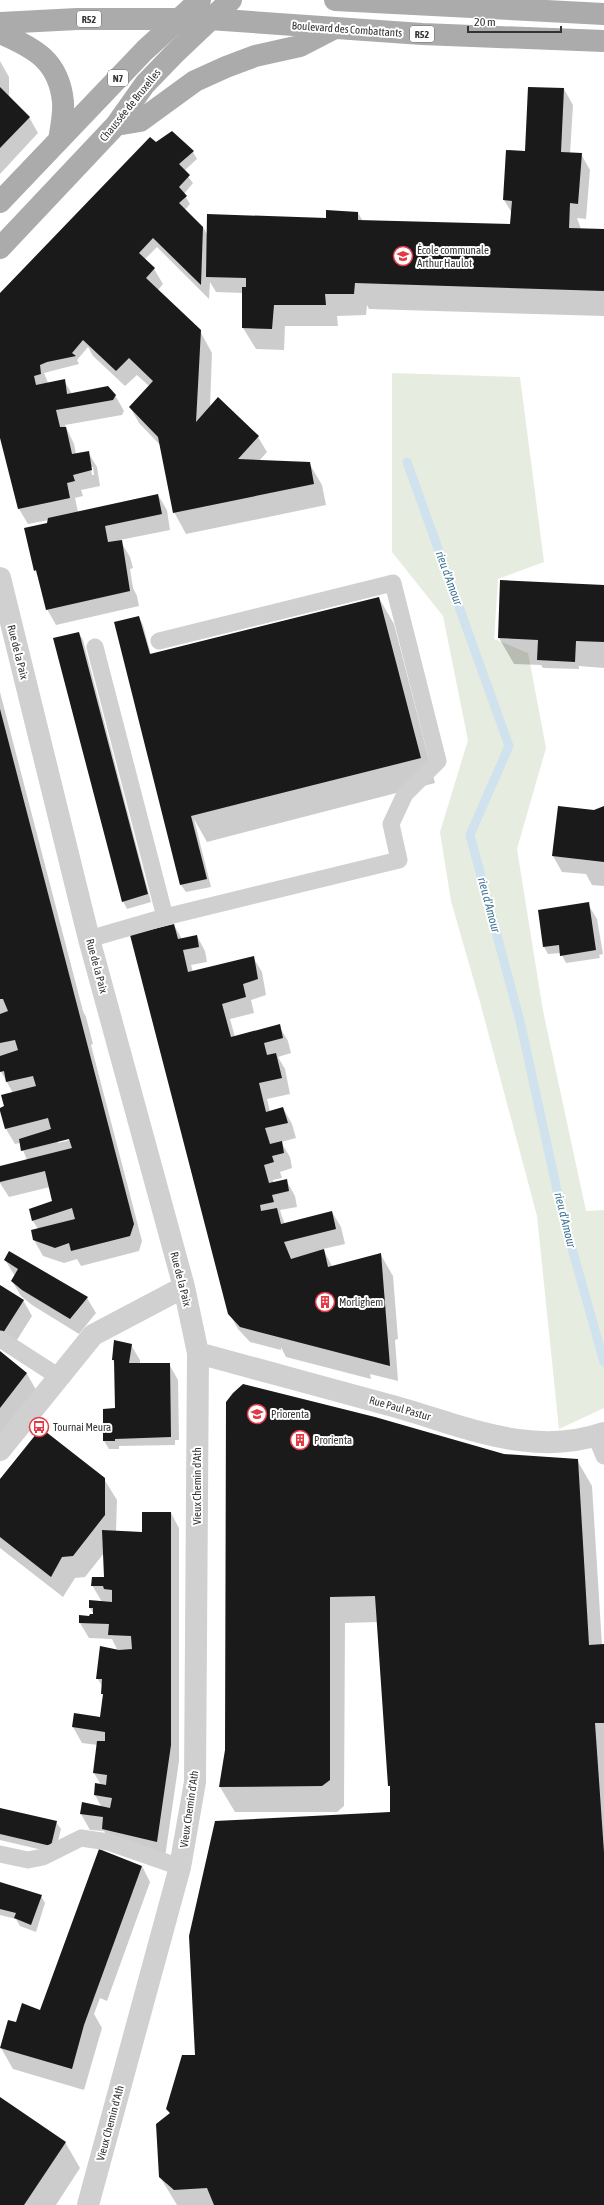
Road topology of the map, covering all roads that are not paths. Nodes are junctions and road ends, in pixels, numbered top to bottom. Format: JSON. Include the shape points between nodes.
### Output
{"nodes":[{"id":1,"x":200,"y":0,"type":"edge"},
{"id":2,"x":231,"y":0,"type":"edge"},
{"id":3,"x":335,"y":0,"type":"edge"},
{"id":4,"x":604,"y":14,"type":"edge"},
{"id":5,"x":178,"y":19,"type":"junction"},
{"id":6,"x":209,"y":19,"type":"junction"},
{"id":7,"x":0,"y":23,"type":"edge"},
{"id":8,"x":333,"y":29,"type":"junction"},
{"id":9,"x":0,"y":33,"type":"edge"},
{"id":10,"x":604,"y":41,"type":"edge"},
{"id":11,"x":116,"y":126,"type":"junction"},
{"id":12,"x":59,"y":140,"type":"junction"},
{"id":13,"x":0,"y":202,"type":"edge"},
{"id":14,"x":0,"y":248,"type":"edge"},
{"id":15,"x":0,"y":578,"type":"edge"},
{"id":16,"x":160,"y":641,"type":"dead end"},
{"id":17,"x":95,"y":647,"type":"dead end"},
{"id":18,"x":165,"y":917,"type":"junction"},
{"id":19,"x":89,"y":939,"type":"junction"},
{"id":20,"x":184,"y":1286,"type":"junction"},
{"id":21,"x":0,"y":1339,"type":"edge"},
{"id":22,"x":198,"y":1353,"type":"junction"},
{"id":23,"x":59,"y":1376,"type":"junction"},
{"id":24,"x":600,"y":1434,"type":"edge"},
{"id":25,"x":0,"y":1450,"type":"edge"},
{"id":26,"x":604,"y":1456,"type":"edge"},
{"id":27,"x":0,"y":1854,"type":"edge"},
{"id":28,"x":180,"y":1867,"type":"junction"},
{"id":29,"x":88,"y":2205,"type":"edge"}],
"edges":[{"from":1,"to":5,"type":"main road","number":"N7"},
{"from":2,"to":6,"type":"main road","name":"Chaussée de Bruxelles","number":"N7"},
{"from":3,"to":4,"type":"main road"},
{"from":5,"to":6,"type":"main road","number":"R52"},
{"from":5,"to":7,"type":"main road","number":"R52","via":[[77,19]]},
{"from":5,"to":12,"type":"main road","number":"N7"},
{"from":6,"to":8,"type":"main road","name":"Boulevard des Combattants","number":"R52"},
{"from":6,"to":11,"type":"main road","name":"Chaussée de Bruxelles","number":"N7","via":[[145,84]]},
{"from":8,"to":10,"type":"main road","name":"Boulevard des Combattants","number":"R52","via":[[510,39]]},
{"from":8,"to":11,"type":"main road","via":[[300,46],[255,56],[226,67],[195,82],[140,121]]},
{"from":9,"to":12,"type":"main road","via":[[44,56],[53,70],[63,103]]},
{"from":11,"to":14,"type":"main road","name":"Chaussée de Bruxelles","number":"N7"},
{"from":12,"to":13,"type":"main road","number":"N7"},
{"from":15,"to":19,"type":"street","name":"Rue de la Paix"},
{"from":16,"to":18,"type":"lane","via":[[393,583],[438,761],[405,794],[391,824],[399,860]]},
{"from":17,"to":18,"type":"lane"},
{"from":18,"to":19,"type":"lane"},
{"from":19,"to":20,"type":"street","name":"Rue de la Paix"},
{"from":20,"to":22,"type":"street","name":"Rue de la Paix"},
{"from":20,"to":23,"type":"street","via":[[92,1335]]},
{"from":21,"to":23,"type":"lane"},
{"from":22,"to":24,"type":"street","name":"Rue Paul Pastur","via":[[500,1438],[550,1443]]},
{"from":22,"to":28,"type":"street","name":"Vieux Chemin d'Ath","via":[[196,1782]]},
{"from":23,"to":25,"type":"street"},
{"from":24,"to":26,"type":"lane"},
{"from":27,"to":28,"type":"lane","via":[[28,1860],[43,1857],[81,1838],[108,1842]]},
{"from":28,"to":29,"type":"street","name":"Vieux Chemin d'Ath"}]}
